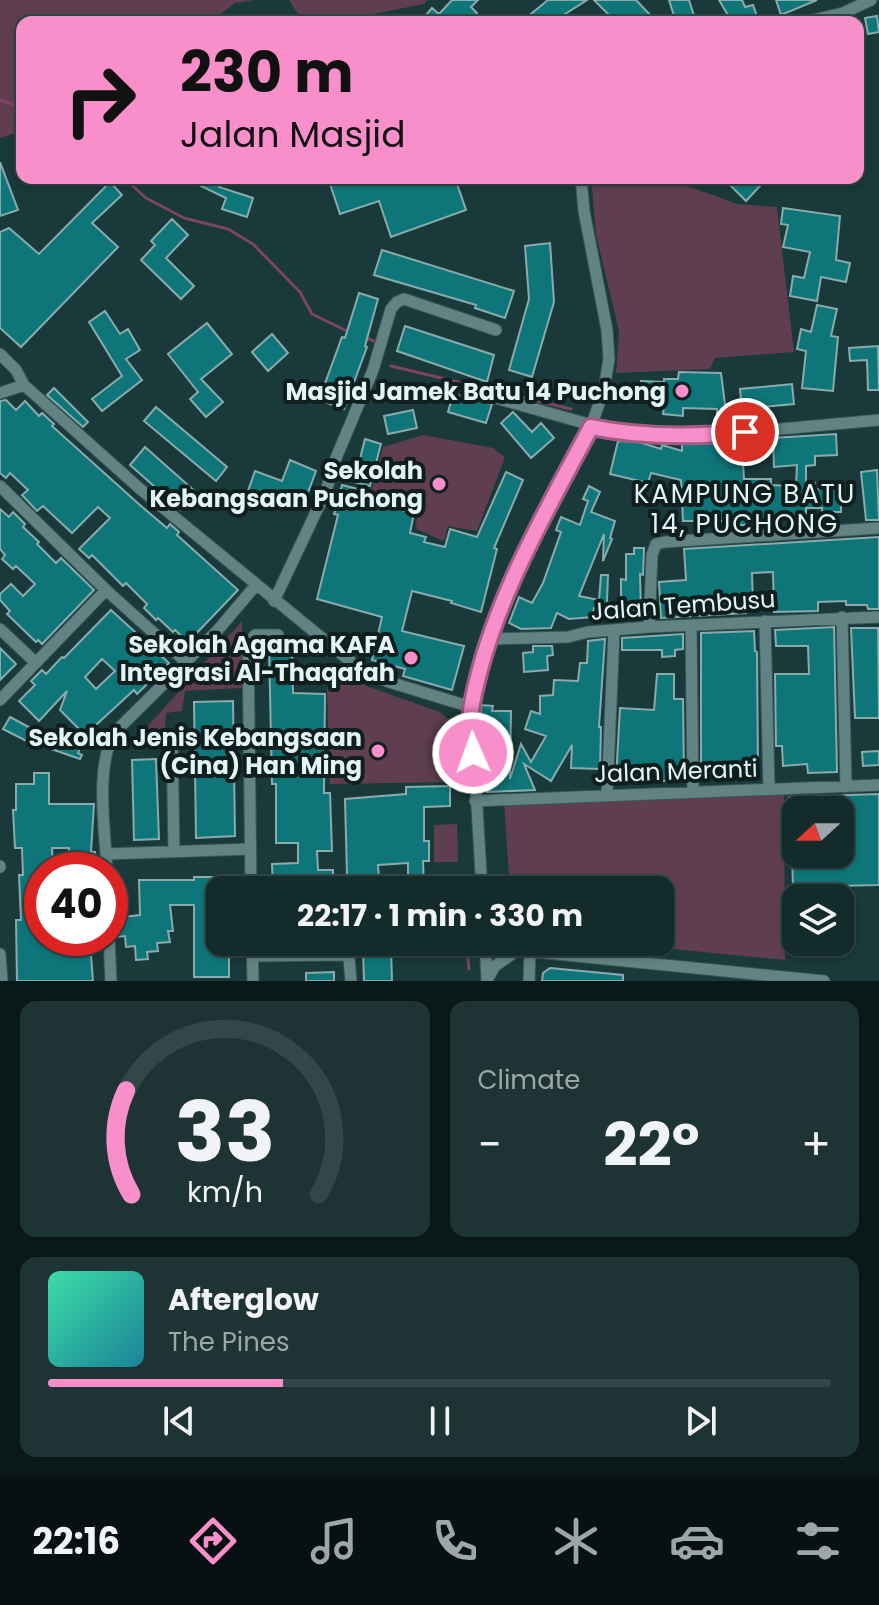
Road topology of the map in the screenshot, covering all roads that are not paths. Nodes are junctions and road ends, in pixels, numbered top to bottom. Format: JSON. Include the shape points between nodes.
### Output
{"nodes":[{"id":1,"x":871,"y":0,"type":"edge"},
{"id":2,"x":830,"y":16,"type":"edge"},
{"id":3,"x":582,"y":184,"type":"edge"},
{"id":4,"x":496,"y":330,"type":"dead end"},
{"id":5,"x":0,"y":354,"type":"edge"},
{"id":6,"x":24,"y":385,"type":"junction"},
{"id":7,"x":0,"y":393,"type":"edge"},
{"id":8,"x":499,"y":399,"type":"dead end"},
{"id":9,"x":879,"y":420,"type":"edge"},
{"id":10,"x":591,"y":427,"type":"junction"},
{"id":11,"x":0,"y":486,"type":"edge"},
{"id":12,"x":879,"y":528,"type":"edge"},
{"id":13,"x":256,"y":585,"type":"junction"},
{"id":14,"x":106,"y":590,"type":"junction"},
{"id":15,"x":274,"y":601,"type":"junction"},
{"id":16,"x":842,"y":617,"type":"junction"},
{"id":17,"x":879,"y":617,"type":"edge"},
{"id":18,"x":765,"y":621,"type":"junction"},
{"id":19,"x":691,"y":626,"type":"junction"},
{"id":20,"x":649,"y":627,"type":"junction"},
{"id":21,"x":0,"y":629,"type":"edge"},
{"id":22,"x":614,"y":631,"type":"junction"},
{"id":23,"x":278,"y":635,"type":"dead end"},
{"id":24,"x":489,"y":639,"type":"junction"},
{"id":25,"x":35,"y":662,"type":"junction"},
{"id":26,"x":186,"y":662,"type":"junction"},
{"id":27,"x":0,"y":700,"type":"edge"},
{"id":28,"x":471,"y":707,"type":"junction"},
{"id":29,"x":172,"y":737,"type":"dead end"},
{"id":30,"x":879,"y":785,"type":"edge"},
{"id":31,"x":846,"y":786,"type":"junction"},
{"id":32,"x":769,"y":789,"type":"junction"},
{"id":33,"x":693,"y":792,"type":"junction"},
{"id":34,"x":607,"y":796,"type":"junction"},
{"id":35,"x":475,"y":801,"type":"junction"},
{"id":36,"x":250,"y":849,"type":"junction"},
{"id":37,"x":106,"y":852,"type":"edge"},
{"id":38,"x":174,"y":852,"type":"junction"},
{"id":39,"x":128,"y":853,"type":"edge"},
{"id":40,"x":251,"y":876,"type":"edge"},
{"id":41,"x":481,"y":876,"type":"edge"},
{"id":42,"x":0,"y":954,"type":"edge"},
{"id":43,"x":110,"y":956,"type":"edge"},
{"id":44,"x":252,"y":956,"type":"edge"},
{"id":45,"x":346,"y":956,"type":"edge"},
{"id":46,"x":486,"y":956,"type":"edge"},
{"id":47,"x":507,"y":956,"type":"edge"},
{"id":48,"x":522,"y":956,"type":"edge"},
{"id":49,"x":600,"y":956,"type":"edge"},
{"id":50,"x":2,"y":981,"type":"edge"},
{"id":51,"x":111,"y":981,"type":"edge"},
{"id":52,"x":253,"y":981,"type":"edge"},
{"id":53,"x":351,"y":981,"type":"edge"},
{"id":54,"x":487,"y":981,"type":"edge"},
{"id":55,"x":529,"y":981,"type":"edge"},
{"id":56,"x":824,"y":981,"type":"edge"}],
"edges":[{"from":1,"to":2,"type":"street"},
{"from":3,"to":10,"type":"street","via":[[609,359]]},
{"from":4,"to":15,"type":"street","via":[[404,299],[391,309],[326,491]]},
{"from":5,"to":6,"type":"street"},
{"from":6,"to":7,"type":"street"},
{"from":6,"to":13,"type":"street"},
{"from":8,"to":10,"type":"street"},
{"from":9,"to":10,"type":"street","via":[[716,435],[620,433]]},
{"from":10,"to":24,"type":"street","via":[[534,534]]},
{"from":11,"to":14,"type":"street"},
{"from":12,"to":20,"type":"street","via":[[656,544]]},
{"from":13,"to":15,"type":"street"},
{"from":13,"to":26,"type":"street"},
{"from":14,"to":25,"type":"street"},
{"from":14,"to":26,"type":"street"},
{"from":15,"to":28,"type":"street","via":[[361,670]]},
{"from":16,"to":17,"type":"street","name":"Jalan Tembusu"},
{"from":16,"to":18,"type":"street","name":"Jalan Tembusu"},
{"from":16,"to":31,"type":"street"},
{"from":18,"to":19,"type":"street","name":"Jalan Tembusu"},
{"from":18,"to":32,"type":"street"},
{"from":19,"to":20,"type":"street","name":"Jalan Tembusu"},
{"from":19,"to":33,"type":"street"},
{"from":20,"to":22,"type":"street","name":"Jalan Tembusu"},
{"from":21,"to":25,"type":"street"},
{"from":22,"to":24,"type":"street","name":"Jalan Tembusu"},
{"from":22,"to":34,"type":"street"},
{"from":23,"to":36,"type":"street","via":[[255,635],[248,643]]},
{"from":24,"to":28,"type":"street"},
{"from":25,"to":27,"type":"street"},
{"from":26,"to":37,"type":"street","via":[[124,723],[106,749]]},
{"from":28,"to":35,"type":"street"},
{"from":29,"to":38,"type":"street"},
{"from":30,"to":31,"type":"street","name":"Jalan Meranti"},
{"from":31,"to":32,"type":"street","name":"Jalan Meranti"},
{"from":32,"to":33,"type":"street","name":"Jalan Meranti"},
{"from":33,"to":34,"type":"street","name":"Jalan Meranti"},
{"from":34,"to":35,"type":"street","name":"Jalan Meranti"},
{"from":35,"to":41,"type":"street"},
{"from":36,"to":38,"type":"street"},
{"from":36,"to":40,"type":"street"},
{"from":38,"to":39,"type":"street"},
{"from":42,"to":50,"type":"street"},
{"from":43,"to":51,"type":"street"},
{"from":44,"to":52,"type":"street"},
{"from":45,"to":53,"type":"street"},
{"from":46,"to":54,"type":"street"},
{"from":47,"to":54,"type":"street"},
{"from":48,"to":55,"type":"street"},
{"from":49,"to":56,"type":"street"}]}
